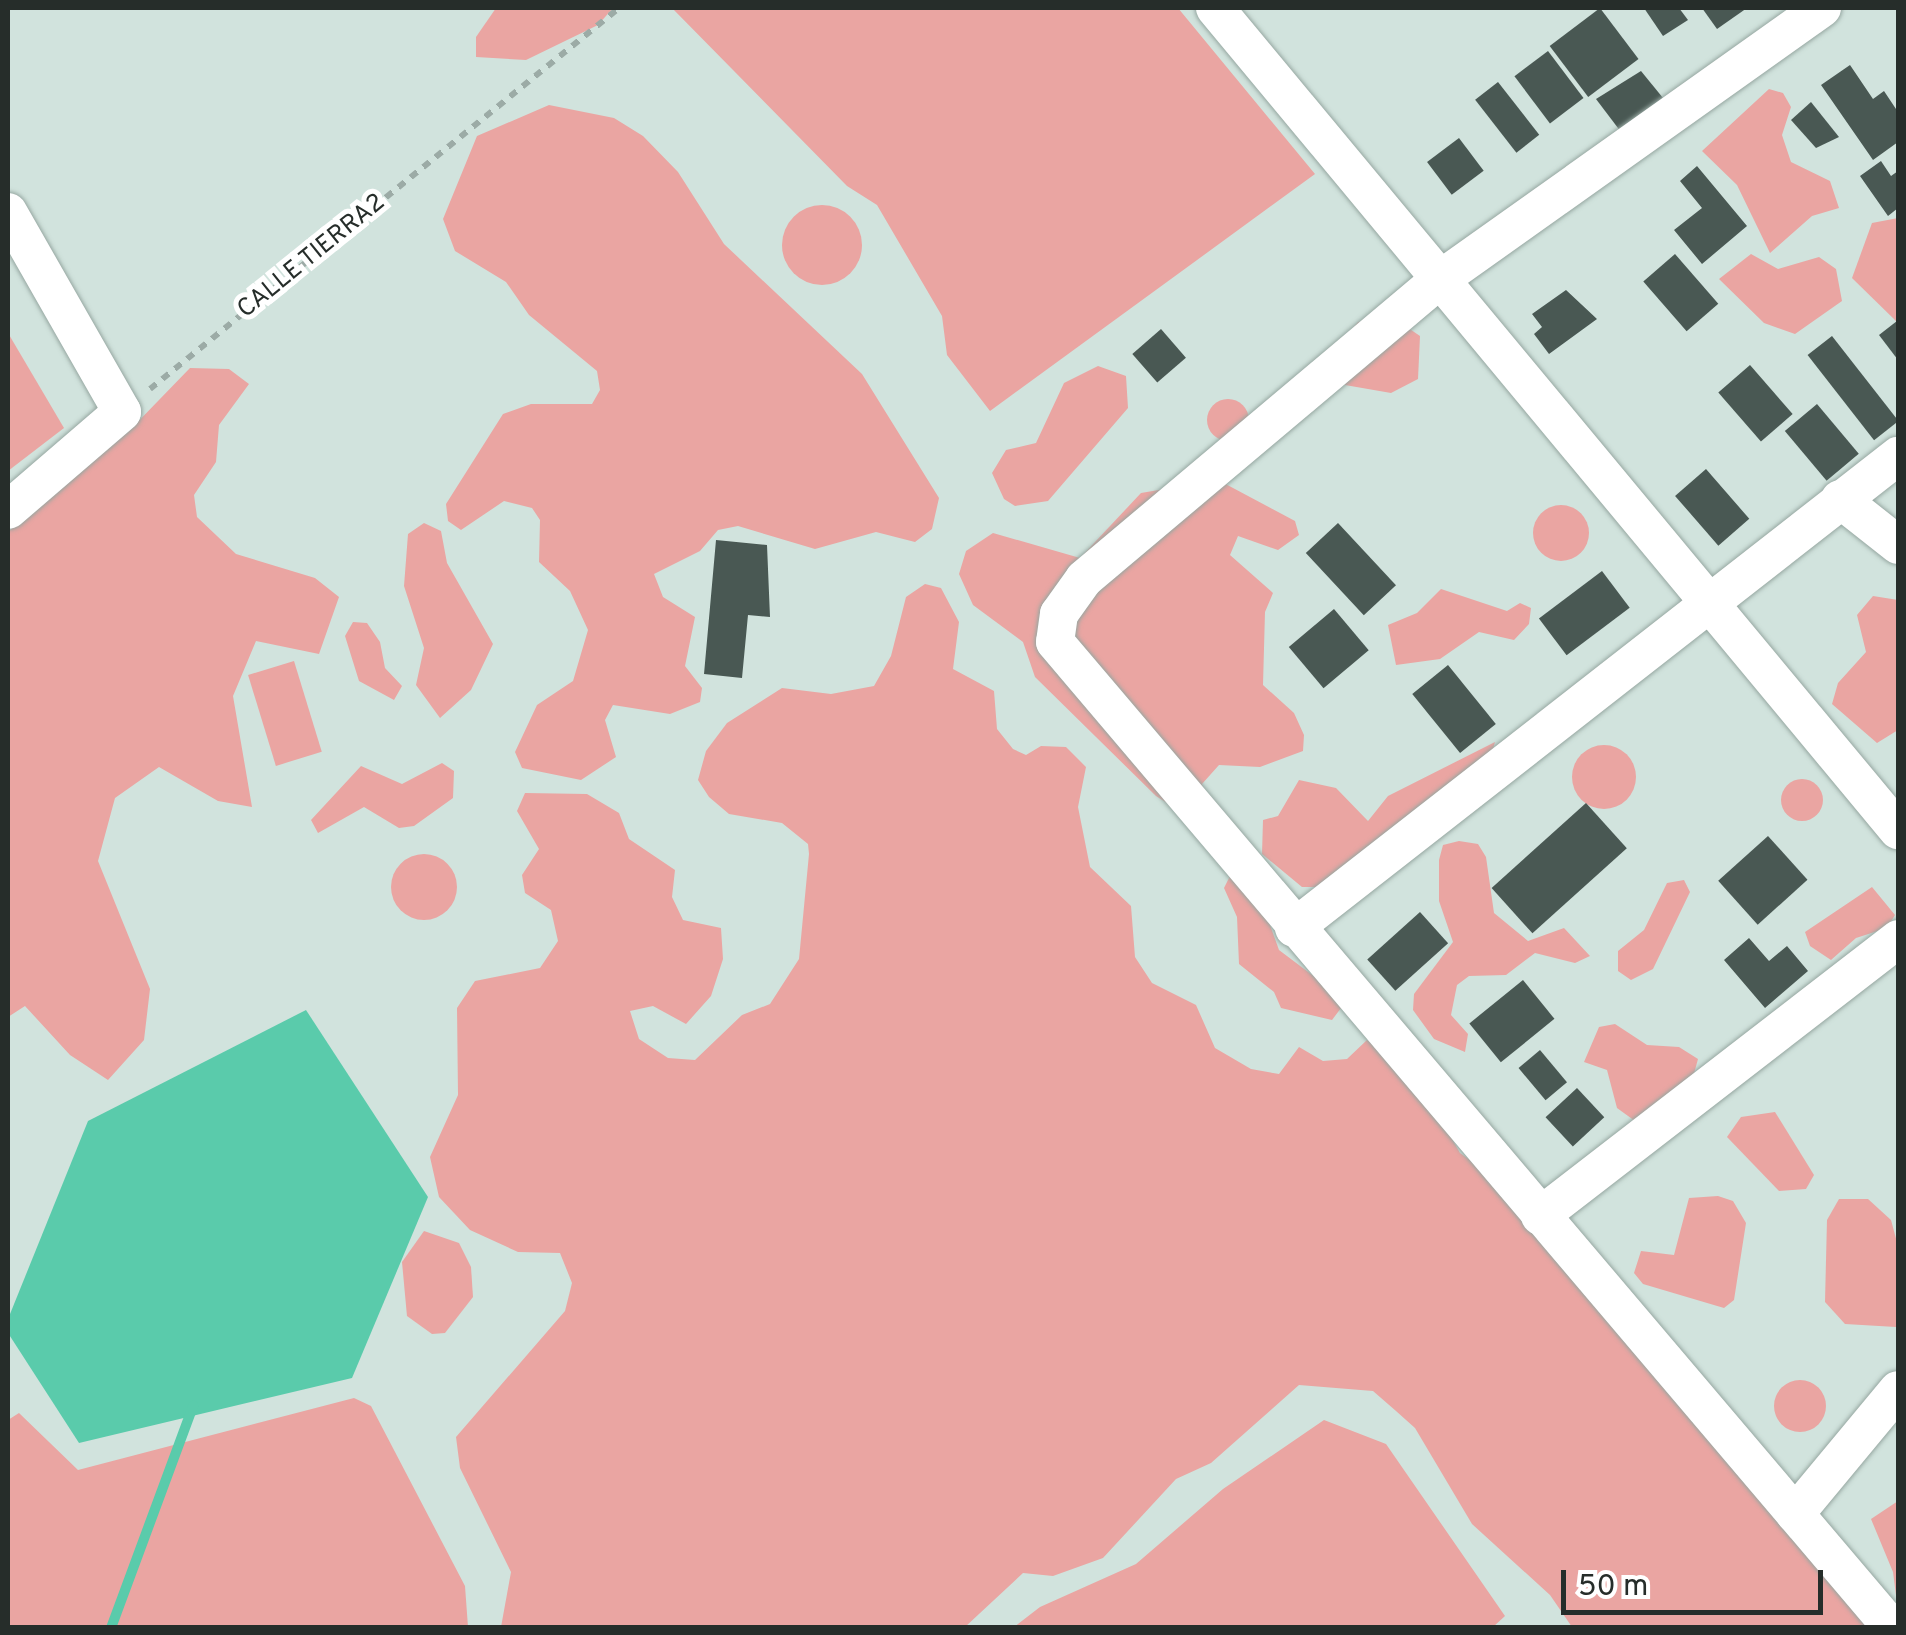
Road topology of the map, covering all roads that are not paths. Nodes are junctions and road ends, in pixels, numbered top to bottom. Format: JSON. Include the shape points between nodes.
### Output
{"nodes":[{"id":1,"x":1215,"y":8,"type":"edge"},
{"id":2,"x":1822,"y":8,"type":"edge"},
{"id":3,"x":8,"y":212,"type":"edge"},
{"id":4,"x":1438,"y":280,"type":"junction"},
{"id":5,"x":1898,"y":456,"type":"edge"},
{"id":6,"x":1840,"y":499,"type":"junction"},
{"id":7,"x":8,"y":510,"type":"edge"},
{"id":8,"x":1898,"y":545,"type":"edge"},
{"id":9,"x":1706,"y":600,"type":"junction"},
{"id":10,"x":1898,"y":830,"type":"edge"},
{"id":11,"x":1294,"y":928,"type":"junction"},
{"id":12,"x":1898,"y":939,"type":"edge"},
{"id":13,"x":1540,"y":1216,"type":"junction"},
{"id":14,"x":1898,"y":1390,"type":"edge"},
{"id":15,"x":1794,"y":1514,"type":"junction"},
{"id":16,"x":1892,"y":1628,"type":"edge"}],
"edges":[{"from":1,"to":4,"type":"street"},
{"from":2,"to":4,"type":"street"},
{"from":3,"to":7,"type":"street","via":[[122,412]]},
{"from":4,"to":9,"type":"street"},
{"from":4,"to":11,"type":"street","via":[[1084,580],[1059,614],[1055,642]]},
{"from":5,"to":6,"type":"street"},
{"from":6,"to":8,"type":"street"},
{"from":6,"to":9,"type":"street"},
{"from":9,"to":10,"type":"street"},
{"from":9,"to":11,"type":"street"},
{"from":11,"to":13,"type":"street"},
{"from":12,"to":13,"type":"street"},
{"from":13,"to":15,"type":"street"},
{"from":14,"to":15,"type":"street"},
{"from":15,"to":16,"type":"street"}]}
